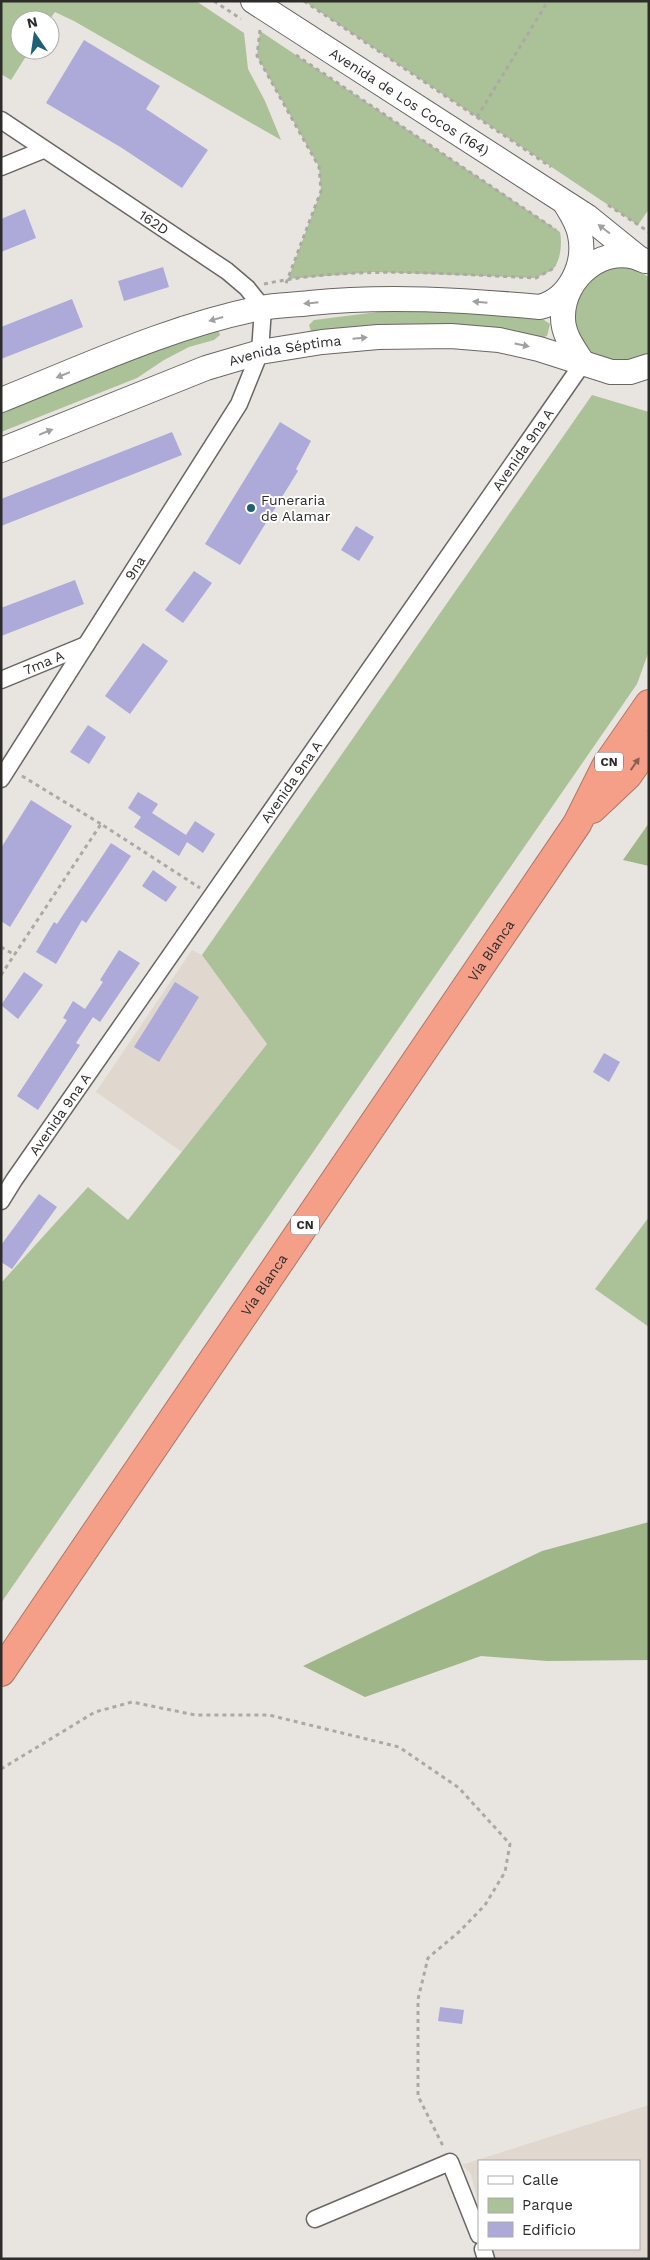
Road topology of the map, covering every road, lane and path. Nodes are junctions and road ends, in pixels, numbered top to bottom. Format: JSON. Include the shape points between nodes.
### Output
{"nodes":[{"id":1,"x":214,"y":1,"type":"edge"},
{"id":2,"x":304,"y":1,"type":"edge"},
{"id":3,"x":548,"y":1,"type":"edge"},
{"id":4,"x":253,"y":14,"type":"edge"},
{"id":5,"x":260,"y":31,"type":"junction"},
{"id":6,"x":268,"y":36,"type":"dead end"},
{"id":7,"x":292,"y":53,"type":"dead end"},
{"id":8,"x":477,"y":117,"type":"junction"},
{"id":9,"x":1,"y":120,"type":"edge"},
{"id":10,"x":43,"y":150,"type":"junction"},
{"id":11,"x":1,"y":167,"type":"edge"},
{"id":12,"x":557,"y":171,"type":"dead end"},
{"id":13,"x":565,"y":203,"type":"junction"},
{"id":14,"x":606,"y":204,"type":"dead end"},
{"id":15,"x":560,"y":232,"type":"dead end"},
{"id":16,"x":649,"y":232,"type":"edge"},
{"id":17,"x":646,"y":256,"type":"edge"},
{"id":18,"x":557,"y":262,"type":"dead end"},
{"id":19,"x":288,"y":279,"type":"junction"},
{"id":20,"x":572,"y":283,"type":"junction"},
{"id":21,"x":247,"y":288,"type":"junction"},
{"id":22,"x":263,"y":308,"type":"junction"},
{"id":23,"x":260,"y":352,"type":"junction"},
{"id":24,"x":583,"y":362,"type":"junction"},
{"id":25,"x":642,"y":371,"type":"edge"},
{"id":26,"x":1,"y":400,"type":"edge"},
{"id":27,"x":1,"y":450,"type":"edge"},
{"id":28,"x":86,"y":645,"type":"junction"},
{"id":29,"x":1,"y":680,"type":"edge"},
{"id":30,"x":649,"y":704,"type":"edge"},
{"id":31,"x":649,"y":744,"type":"edge"},
{"id":32,"x":5,"y":773,"type":"edge"},
{"id":33,"x":101,"y":824,"type":"junction"},
{"id":34,"x":577,"y":824,"type":"junction"},
{"id":35,"x":212,"y":896,"type":"junction"},
{"id":36,"x":1,"y":947,"type":"edge"},
{"id":37,"x":15,"y":955,"type":"junction"},
{"id":38,"x":1,"y":975,"type":"edge"},
{"id":39,"x":1,"y":1201,"type":"edge"},
{"id":40,"x":32,"y":1625,"type":"junction"},
{"id":41,"x":1,"y":1653,"type":"edge"},
{"id":42,"x":1,"y":1672,"type":"edge"},
{"id":43,"x":1,"y":1769,"type":"edge"},
{"id":44,"x":450,"y":2162,"type":"junction"},
{"id":45,"x":315,"y":2219,"type":"dead end"},
{"id":46,"x":478,"y":2232,"type":"edge"}],
"edges":[{"from":1,"to":4,"type":"path"},
{"from":2,"to":8,"type":"path"},
{"from":3,"to":8,"type":"path"},
{"from":4,"to":5,"type":"path"},
{"from":4,"to":5,"type":"path"},
{"from":4,"to":13,"type":"main road","name":"Avenida de Los Cocos (164)"},
{"from":5,"to":6,"type":"path"},
{"from":5,"to":19,"type":"path","via":[[257,56],[319,167],[321,191]]},
{"from":7,"to":15,"type":"path"},
{"from":8,"to":12,"type":"path"},
{"from":9,"to":10,"type":"street","name":"162D"},
{"from":10,"to":11,"type":"street"},
{"from":10,"to":21,"type":"street","name":"162D","via":[[227,271]]},
{"from":17,"to":13,"type":"main road","name":"Avenida de Los Cocos (164)","one_way":true},
{"from":13,"to":20,"type":"main road","name":"Avenida de Los Cocos (164)","via":[[576,220],[582,250]]},
{"from":14,"to":16,"type":"path"},
{"from":17,"to":20,"type":"main road","via":[[602,259],[584,269]]},
{"from":18,"to":19,"type":"path","via":[[554,268],[536,278],[374,272]]},
{"from":19,"to":21,"type":"path"},
{"from":19,"to":22,"type":"path"},
{"from":20,"to":22,"type":"main road","one_way":true,"via":[[549,305],[540,307],[426,298],[328,301]]},
{"from":20,"to":24,"type":"main road","name":"Avenida de Los Cocos (164)","via":[[564,300],[563,319],[567,338]]},
{"from":21,"to":22,"type":"street","name":"162D"},
{"from":22,"to":23,"type":"street"},
{"from":22,"to":26,"type":"main road","one_way":true,"via":[[167,334]]},
{"from":23,"to":24,"type":"main road","name":"Avenida Séptima","one_way":true,"via":[[378,336],[451,336],[499,340]]},
{"from":27,"to":23,"type":"main road","name":"Avenida Séptima","one_way":true,"via":[[206,368]]},
{"from":23,"to":28,"type":"street","name":"9na","via":[[239,404]]},
{"from":24,"to":25,"type":"main road","name":"Avenida Séptima","via":[[610,372]]},
{"from":24,"to":35,"type":"street","name":"Avenida 9na A"},
{"from":28,"to":29,"type":"street","name":"7ma A"},
{"from":28,"to":32,"type":"street","name":"9na"},
{"from":30,"to":34,"type":"highway","name":"Vía Blanca","number":"CN","via":[[606,766]]},
{"from":34,"to":31,"type":"highway","name":"Vía Blanca","number":"CN","one_way":true,"via":[[628,775]]},
{"from":32,"to":33,"type":"path"},
{"from":33,"to":35,"type":"path"},
{"from":33,"to":37,"type":"path"},
{"from":34,"to":40,"type":"highway","name":"Vía Blanca","number":"CN"},
{"from":35,"to":39,"type":"street","name":"Avenida 9na A"},
{"from":36,"to":37,"type":"path"},
{"from":37,"to":38,"type":"path"},
{"from":40,"to":41,"type":"highway"},
{"from":40,"to":42,"type":"highway","name":"Vía Blanca","number":"CN"},
{"from":43,"to":44,"type":"path","via":[[95,1712],[132,1702],[195,1715],[269,1715],[399,1746],[459,1788],[510,1844],[505,1872],[485,1905],[428,1958],[418,1999],[418,2096]]},
{"from":44,"to":45,"type":"street"},
{"from":44,"to":46,"type":"street"}]}
